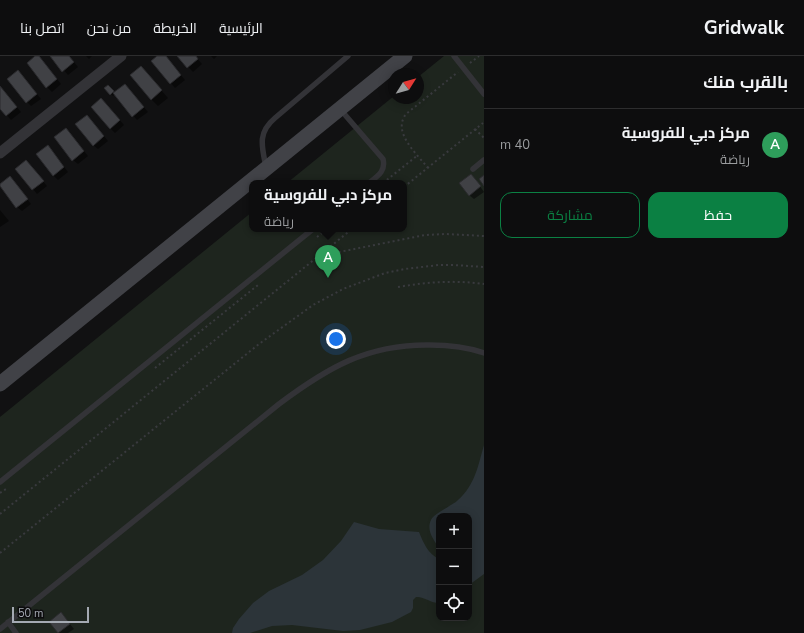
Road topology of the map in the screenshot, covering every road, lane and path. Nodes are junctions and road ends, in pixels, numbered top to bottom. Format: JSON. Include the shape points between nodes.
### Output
{"nodes":[{"id":1,"x":121,"y":56,"type":"edge"},
{"id":2,"x":348,"y":56,"type":"edge"},
{"id":3,"x":405,"y":56,"type":"edge"},
{"id":4,"x":454,"y":56,"type":"edge"},
{"id":5,"x":479,"y":56,"type":"edge"},
{"id":6,"x":464,"y":68,"type":"junction"},
{"id":7,"x":484,"y":94,"type":"edge"},
{"id":8,"x":340,"y":108,"type":"junction"},
{"id":9,"x":483,"y":122,"type":"edge"},
{"id":10,"x":476,"y":129,"type":"junction"},
{"id":11,"x":484,"y":138,"type":"edge"},
{"id":12,"x":0,"y":153,"type":"edge"},
{"id":13,"x":418,"y":155,"type":"junction"},
{"id":14,"x":484,"y":160,"type":"edge"},
{"id":15,"x":428,"y":168,"type":"junction"},
{"id":16,"x":266,"y":169,"type":"junction"},
{"id":17,"x":473,"y":169,"type":"dead end"},
{"id":18,"x":252,"y":180,"type":"edge"},
{"id":19,"x":373,"y":180,"type":"edge"},
{"id":20,"x":387,"y":180,"type":"edge"},
{"id":21,"x":249,"y":183,"type":"edge"},
{"id":22,"x":407,"y":185,"type":"edge"},
{"id":23,"x":309,"y":232,"type":"edge"},
{"id":24,"x":348,"y":232,"type":"edge"},
{"id":25,"x":484,"y":236,"type":"edge"},
{"id":26,"x":319,"y":256,"type":"junction"},
{"id":27,"x":484,"y":267,"type":"edge"},
{"id":28,"x":484,"y":284,"type":"edge"},
{"id":29,"x":398,"y":287,"type":"dead end"},
{"id":30,"x":484,"y":353,"type":"edge"},
{"id":31,"x":0,"y":384,"type":"edge"},
{"id":32,"x":0,"y":482,"type":"edge"},
{"id":33,"x":0,"y":514,"type":"edge"},
{"id":34,"x":0,"y":553,"type":"edge"},
{"id":35,"x":8,"y":622,"type":"junction"},
{"id":36,"x":0,"y":628,"type":"edge"},
{"id":37,"x":16,"y":633,"type":"edge"}],
"edges":[{"from":1,"to":12,"type":"street"},
{"from":2,"to":16,"type":"lane","via":[[266,127],[262,140]]},
{"from":3,"to":8,"type":"street"},
{"from":4,"to":6,"type":"lane"},
{"from":5,"to":6,"type":"path"},
{"from":6,"to":7,"type":"lane"},
{"from":6,"to":13,"type":"path","via":[[403,117],[402,134]]},
{"from":8,"to":16,"type":"street"},
{"from":8,"to":19,"type":"lane","via":[[383,159],[381,173]]},
{"from":9,"to":10,"type":"path"},
{"from":10,"to":11,"type":"path"},
{"from":10,"to":15,"type":"path"},
{"from":13,"to":15,"type":"path"},
{"from":13,"to":20,"type":"path"},
{"from":14,"to":17,"type":"lane"},
{"from":15,"to":22,"type":"path"},
{"from":16,"to":18,"type":"street"},
{"from":21,"to":31,"type":"street"},
{"from":23,"to":32,"type":"lane"},
{"from":24,"to":26,"type":"path"},
{"from":25,"to":26,"type":"path","via":[[425,235]]},
{"from":26,"to":33,"type":"path"},
{"from":27,"to":34,"type":"path","via":[[439,265],[385,273],[343,289],[313,305],[259,344]]},
{"from":28,"to":29,"type":"path","via":[[453,281]]},
{"from":30,"to":35,"type":"lane","via":[[450,346],[419,344],[363,354],[327,371],[279,404]]},
{"from":35,"to":36,"type":"lane"},
{"from":35,"to":37,"type":"lane"}]}
